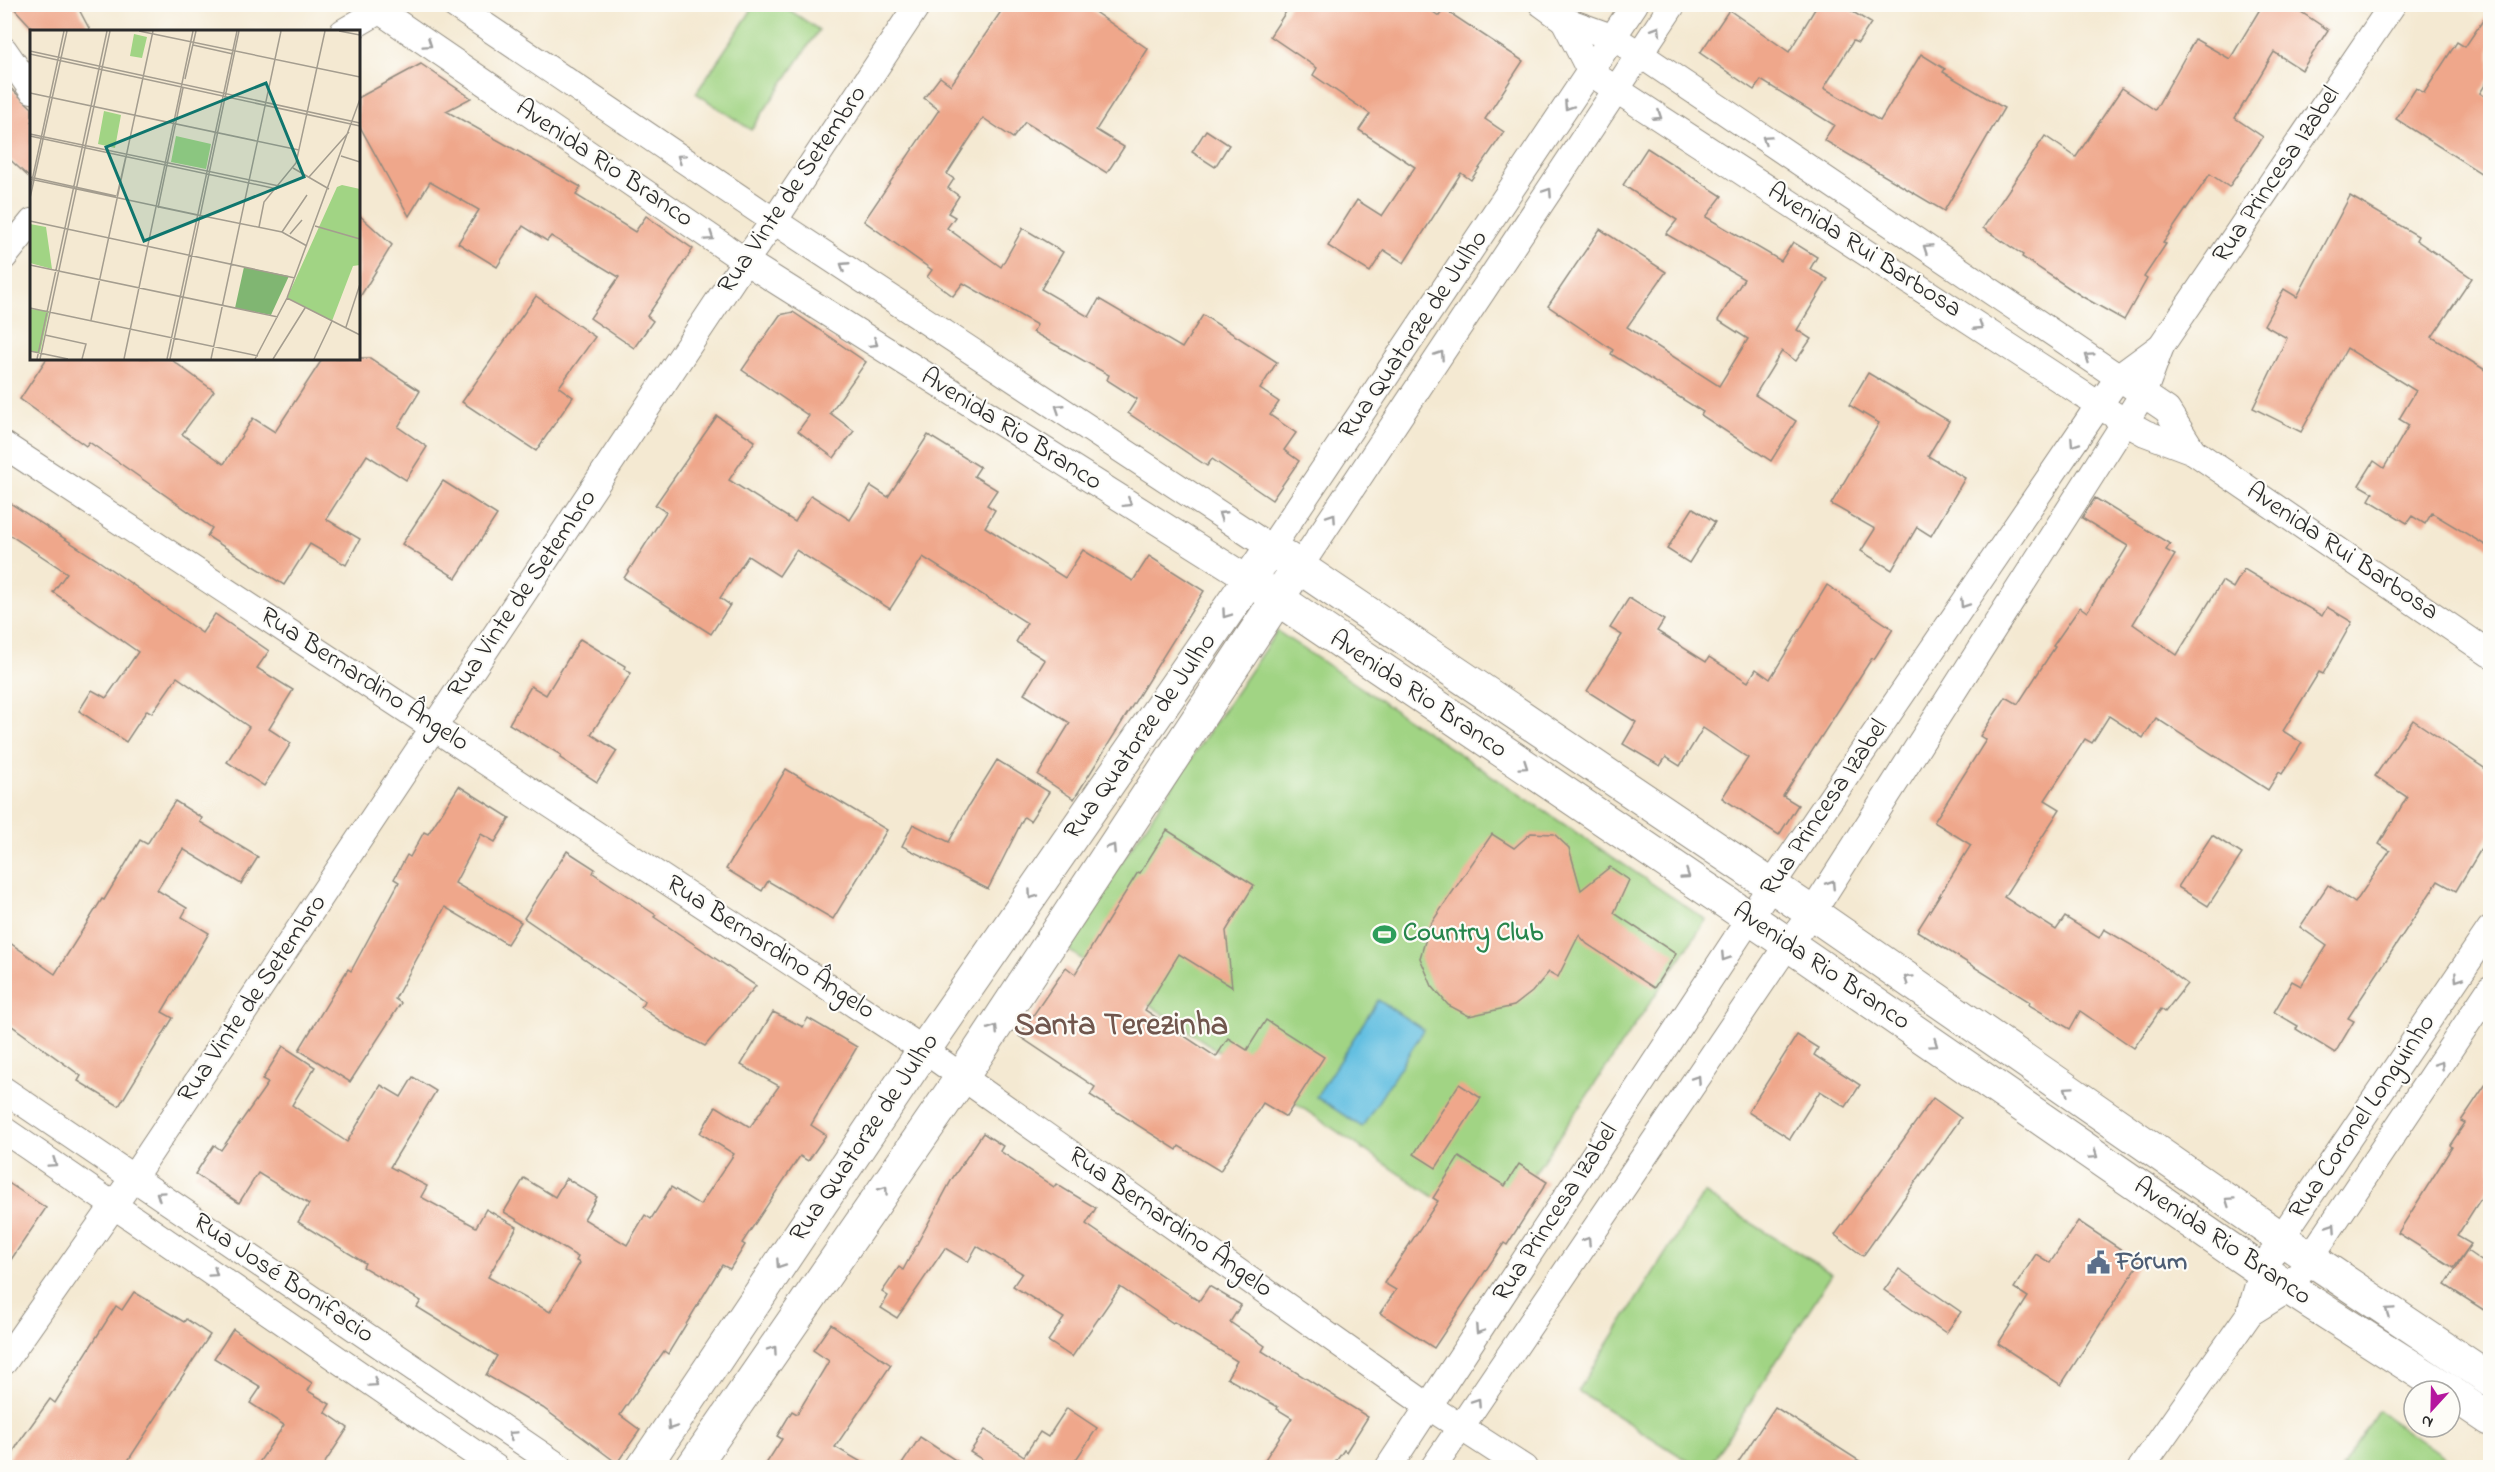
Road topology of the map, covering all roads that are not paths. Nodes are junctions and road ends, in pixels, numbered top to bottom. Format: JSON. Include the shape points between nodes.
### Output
{"nodes":[{"id":1,"x":453,"y":4,"type":"edge"},
{"id":2,"x":918,"y":4,"type":"edge"},
{"id":3,"x":1542,"y":4,"type":"edge"},
{"id":4,"x":1635,"y":4,"type":"edge"},
{"id":5,"x":1673,"y":4,"type":"edge"},
{"id":6,"x":2393,"y":4,"type":"edge"},
{"id":7,"x":385,"y":8,"type":"edge"},
{"id":8,"x":1564,"y":20,"type":"junction"},
{"id":9,"x":346,"y":30,"type":"edge"},
{"id":10,"x":1614,"y":38,"type":"junction"},
{"id":11,"x":4,"y":50,"type":"edge"},
{"id":12,"x":1641,"y":55,"type":"junction"},
{"id":13,"x":1591,"y":73,"type":"junction"},
{"id":14,"x":30,"y":87,"type":"edge"},
{"id":15,"x":1617,"y":89,"type":"junction"},
{"id":16,"x":774,"y":220,"type":"junction"},
{"id":17,"x":30,"y":224,"type":"edge"},
{"id":18,"x":4,"y":257,"type":"edge"},
{"id":19,"x":745,"y":261,"type":"junction"},
{"id":20,"x":2161,"y":346,"type":"junction"},
{"id":21,"x":2119,"y":377,"type":"junction"},
{"id":22,"x":2143,"y":394,"type":"junction"},
{"id":23,"x":2099,"y":405,"type":"junction"},
{"id":24,"x":2125,"y":422,"type":"junction"},
{"id":25,"x":4,"y":445,"type":"edge"},
{"id":26,"x":2193,"y":451,"type":"junction"},
{"id":27,"x":1271,"y":548,"type":"junction"},
{"id":28,"x":1300,"y":566,"type":"junction"},
{"id":29,"x":1250,"y":580,"type":"junction"},
{"id":30,"x":1276,"y":599,"type":"junction"},
{"id":31,"x":1423,"y":650,"type":"junction"},
{"id":32,"x":2490,"y":654,"type":"edge"},
{"id":33,"x":1402,"y":684,"type":"junction"},
{"id":34,"x":435,"y":727,"type":"junction"},
{"id":35,"x":1133,"y":748,"type":"junction"},
{"id":36,"x":1165,"y":769,"type":"junction"},
{"id":37,"x":1654,"y":807,"type":"junction"},
{"id":38,"x":1632,"y":839,"type":"junction"},
{"id":39,"x":1052,"y":865,"type":"junction"},
{"id":40,"x":1771,"y":886,"type":"junction"},
{"id":41,"x":1084,"y":892,"type":"junction"},
{"id":42,"x":1812,"y":913,"type":"junction"},
{"id":43,"x":1750,"y":919,"type":"junction"},
{"id":44,"x":2490,"y":929,"type":"edge"},
{"id":45,"x":1788,"y":944,"type":"junction"},
{"id":46,"x":2490,"y":989,"type":"edge"},
{"id":47,"x":924,"y":1050,"type":"junction"},
{"id":48,"x":962,"y":1077,"type":"junction"},
{"id":49,"x":4,"y":1090,"type":"edge"},
{"id":50,"x":2376,"y":1097,"type":"junction"},
{"id":51,"x":2408,"y":1114,"type":"junction"},
{"id":52,"x":4,"y":1130,"type":"edge"},
{"id":53,"x":134,"y":1178,"type":"junction"},
{"id":54,"x":825,"y":1197,"type":"junction"},
{"id":55,"x":114,"y":1204,"type":"junction"},
{"id":56,"x":861,"y":1223,"type":"junction"},
{"id":57,"x":2281,"y":1238,"type":"junction"},
{"id":58,"x":2311,"y":1259,"type":"junction"},
{"id":59,"x":2262,"y":1271,"type":"junction"},
{"id":60,"x":2290,"y":1288,"type":"junction"},
{"id":61,"x":2250,"y":1313,"type":"junction"},
{"id":62,"x":2428,"y":1337,"type":"junction"},
{"id":63,"x":4,"y":1362,"type":"edge"},
{"id":64,"x":714,"y":1363,"type":"junction"},
{"id":65,"x":2410,"y":1365,"type":"junction"},
{"id":66,"x":2432,"y":1379,"type":"edge"},
{"id":67,"x":2490,"y":1379,"type":"edge"},
{"id":68,"x":745,"y":1390,"type":"junction"},
{"id":69,"x":2462,"y":1399,"type":"edge"},
{"id":70,"x":1428,"y":1406,"type":"junction"},
{"id":71,"x":2490,"y":1419,"type":"edge"},
{"id":72,"x":1461,"y":1426,"type":"junction"},
{"id":73,"x":496,"y":1467,"type":"edge"},
{"id":74,"x":561,"y":1467,"type":"edge"},
{"id":75,"x":644,"y":1467,"type":"edge"},
{"id":76,"x":692,"y":1467,"type":"edge"},
{"id":77,"x":1388,"y":1467,"type":"edge"},
{"id":78,"x":1433,"y":1467,"type":"edge"},
{"id":79,"x":1524,"y":1467,"type":"edge"},
{"id":80,"x":2140,"y":1467,"type":"edge"}],
"edges":[{"from":16,"to":1,"type":"street","name":"Avenida Rio Branco","one_way":true},
{"from":2,"to":16,"type":"street","name":"Rua Vinte de Setembro"},
{"from":3,"to":8,"type":"street","name":"Avenida Rui Barbosa"},
{"from":4,"to":10,"type":"street","name":"Rua Quatorze de Julho"},
{"from":12,"to":5,"type":"street","name":"Rua Quatorze de Julho","one_way":true},
{"from":6,"to":20,"type":"street","name":"Rua Princesa Izabel"},
{"from":7,"to":9,"type":"street"},
{"from":7,"to":19,"type":"street","name":"Avenida Rio Branco","one_way":true},
{"from":8,"to":10,"type":"street","name":"Avenida Rui Barbosa"},
{"from":8,"to":13,"type":"street","name":"Avenida Rui Barbosa"},
{"from":10,"to":12,"type":"street","name":"Avenida Rui Barbosa"},
{"from":10,"to":13,"type":"street","name":"Rua Quatorze de Julho"},
{"from":11,"to":14,"type":"street"},
{"from":12,"to":15,"type":"street","name":"Rua Quatorze de Julho"},
{"from":21,"to":12,"type":"street","name":"Avenida Rui Barbosa","one_way":true},
{"from":13,"to":15,"type":"street","name":"Avenida Rui Barbosa"},
{"from":13,"to":27,"type":"street","name":"Rua Quatorze de Julho","one_way":true},
{"from":15,"to":23,"type":"street","name":"Avenida Rui Barbosa","one_way":true},
{"from":28,"to":15,"type":"street","name":"Rua Quatorze de Julho","one_way":true},
{"from":16,"to":19,"type":"street","name":"Rua Vinte de Setembro"},
{"from":27,"to":16,"type":"street","name":"Avenida Rio Branco","one_way":true},
{"from":17,"to":18,"type":"street"},
{"from":19,"to":29,"type":"street","name":"Avenida Rio Branco","one_way":true},
{"from":19,"to":34,"type":"street","name":"Rua Vinte de Setembro"},
{"from":20,"to":21,"type":"street","name":"Rua Princesa Izabel"},
{"from":20,"to":22,"type":"street","name":"Rua Princesa Izabel"},
{"from":21,"to":22,"type":"street","name":"Avenida Rui Barbosa"},
{"from":21,"to":23,"type":"street","name":"Rua Princesa Izabel"},
{"from":22,"to":24,"type":"street","name":"Rua Princesa Izabel"},
{"from":22,"to":26,"type":"street","name":"Avenida Rui Barbosa","via":[[2167,410]]},
{"from":23,"to":24,"type":"street","name":"Avenida Rui Barbosa"},
{"from":23,"to":40,"type":"street","name":"Rua Princesa Izabel","one_way":true},
{"from":24,"to":26,"type":"street","name":"Avenida Rui Barbosa","via":[[2145,434]]},
{"from":42,"to":24,"type":"street","name":"Rua Princesa Izabel","one_way":true},
{"from":25,"to":34,"type":"street","name":"Rua Bernardino Ângelo"},
{"from":26,"to":32,"type":"street","name":"Avenida Rui Barbosa"},
{"from":27,"to":28,"type":"street","name":"Avenida Rio Branco"},
{"from":27,"to":29,"type":"street","name":"Rua Quatorze de Julho"},
{"from":28,"to":30,"type":"street","name":"Rua Quatorze de Julho"},
{"from":28,"to":31,"type":"street","name":"Avenida Rio Branco"},
{"from":29,"to":30,"type":"street","name":"Avenida Rio Branco"},
{"from":29,"to":35,"type":"street","name":"Rua Quatorze de Julho","one_way":true},
{"from":30,"to":33,"type":"street","name":"Avenida Rio Branco"},
{"from":30,"to":36,"type":"street","name":"Rua Quatorze de Julho"},
{"from":31,"to":33,"type":"street"},
{"from":31,"to":37,"type":"street","name":"Avenida Rio Branco"},
{"from":33,"to":38,"type":"street","name":"Avenida Rio Branco","one_way":true},
{"from":34,"to":47,"type":"street","name":"Rua Bernardino Ângelo"},
{"from":34,"to":53,"type":"street","name":"Rua Vinte de Setembro"},
{"from":35,"to":36,"type":"street"},
{"from":35,"to":39,"type":"street","name":"Rua Quatorze de Julho"},
{"from":41,"to":36,"type":"street","name":"Rua Quatorze de Julho","one_way":true},
{"from":37,"to":38,"type":"street"},
{"from":37,"to":40,"type":"street","name":"Avenida Rio Branco"},
{"from":38,"to":43,"type":"street","name":"Avenida Rio Branco","one_way":true},
{"from":39,"to":41,"type":"street"},
{"from":39,"to":47,"type":"street","name":"Rua Quatorze de Julho","one_way":true},
{"from":40,"to":42,"type":"street","name":"Avenida Rio Branco"},
{"from":40,"to":43,"type":"street","name":"Rua Princesa Izabel"},
{"from":48,"to":41,"type":"street","name":"Rua Quatorze de Julho","one_way":true},
{"from":42,"to":45,"type":"street","name":"Rua Princesa Izabel"},
{"from":57,"to":42,"type":"street","name":"Avenida Rio Branco","one_way":true},
{"from":43,"to":45,"type":"street","name":"Avenida Rio Branco"},
{"from":43,"to":70,"type":"street","name":"Rua Princesa Izabel","one_way":true},
{"from":44,"to":50,"type":"street","name":"Rua Coronel Longuinho","one_way":true},
{"from":45,"to":59,"type":"street","name":"Avenida Rio Branco","one_way":true},
{"from":72,"to":45,"type":"street","name":"Rua Princesa Izabel","one_way":true},
{"from":51,"to":46,"type":"street","name":"Rua Coronel Longuinho","one_way":true},
{"from":47,"to":48,"type":"street","name":"Rua Bernardino Ângelo"},
{"from":47,"to":54,"type":"street","name":"Rua Quatorze de Julho"},
{"from":56,"to":48,"type":"street","name":"Rua Quatorze de Julho","one_way":true},
{"from":48,"to":70,"type":"street","name":"Rua Bernardino Ângelo"},
{"from":49,"to":53,"type":"street","name":"Rua José Bonifacio"},
{"from":50,"to":51,"type":"street"},
{"from":50,"to":57,"type":"street","name":"Rua Coronel Longuinho"},
{"from":58,"to":51,"type":"street","name":"Rua Coronel Longuinho","one_way":true},
{"from":52,"to":55,"type":"street","name":"Rua José Bonifacio","one_way":true},
{"from":53,"to":55,"type":"street","name":"Rua Vinte de Setembro"},
{"from":74,"to":53,"type":"street","name":"Rua José Bonifacio","one_way":true},
{"from":54,"to":56,"type":"street"},
{"from":54,"to":64,"type":"street","name":"Rua Quatorze de Julho","one_way":true},
{"from":55,"to":63,"type":"street","name":"Rua Vinte de Setembro"},
{"from":55,"to":73,"type":"street","name":"Rua José Bonifacio","one_way":true},
{"from":68,"to":56,"type":"street","name":"Rua Quatorze de Julho","one_way":true},
{"from":57,"to":58,"type":"street","name":"Avenida Rio Branco"},
{"from":57,"to":59,"type":"street","name":"Rua Coronel Longuinho"},
{"from":58,"to":60,"type":"street","name":"Rua Coronel Longuinho"},
{"from":62,"to":58,"type":"street","name":"Avenida Rio Branco","one_way":true},
{"from":59,"to":60,"type":"street","name":"Avenida Rio Branco"},
{"from":59,"to":61,"type":"street","name":"Rua Coronel Longuinho"},
{"from":60,"to":61,"type":"street","name":"Rua Coronel Longuinho"},
{"from":60,"to":65,"type":"street","name":"Avenida Rio Branco"},
{"from":61,"to":80,"type":"street","name":"Rua Coronel Longuinho"},
{"from":62,"to":65,"type":"street"},
{"from":62,"to":67,"type":"street","name":"Avenida Rio Branco"},
{"from":64,"to":68,"type":"street"},
{"from":64,"to":75,"type":"street","name":"Rua Quatorze de Julho","one_way":true},
{"from":65,"to":66,"type":"street","name":"Avenida Rio Branco"},
{"from":68,"to":76,"type":"street","name":"Rua Quatorze de Julho"},
{"from":69,"to":71,"type":"street","name":"Avenida Rio Branco"},
{"from":70,"to":72,"type":"street","name":"Rua Bernardino Ângelo"},
{"from":70,"to":77,"type":"street","name":"Rua Princesa Izabel"},
{"from":72,"to":78,"type":"street","name":"Rua Princesa Izabel"},
{"from":72,"to":79,"type":"street","name":"Rua Bernardino Ângelo"}]}
